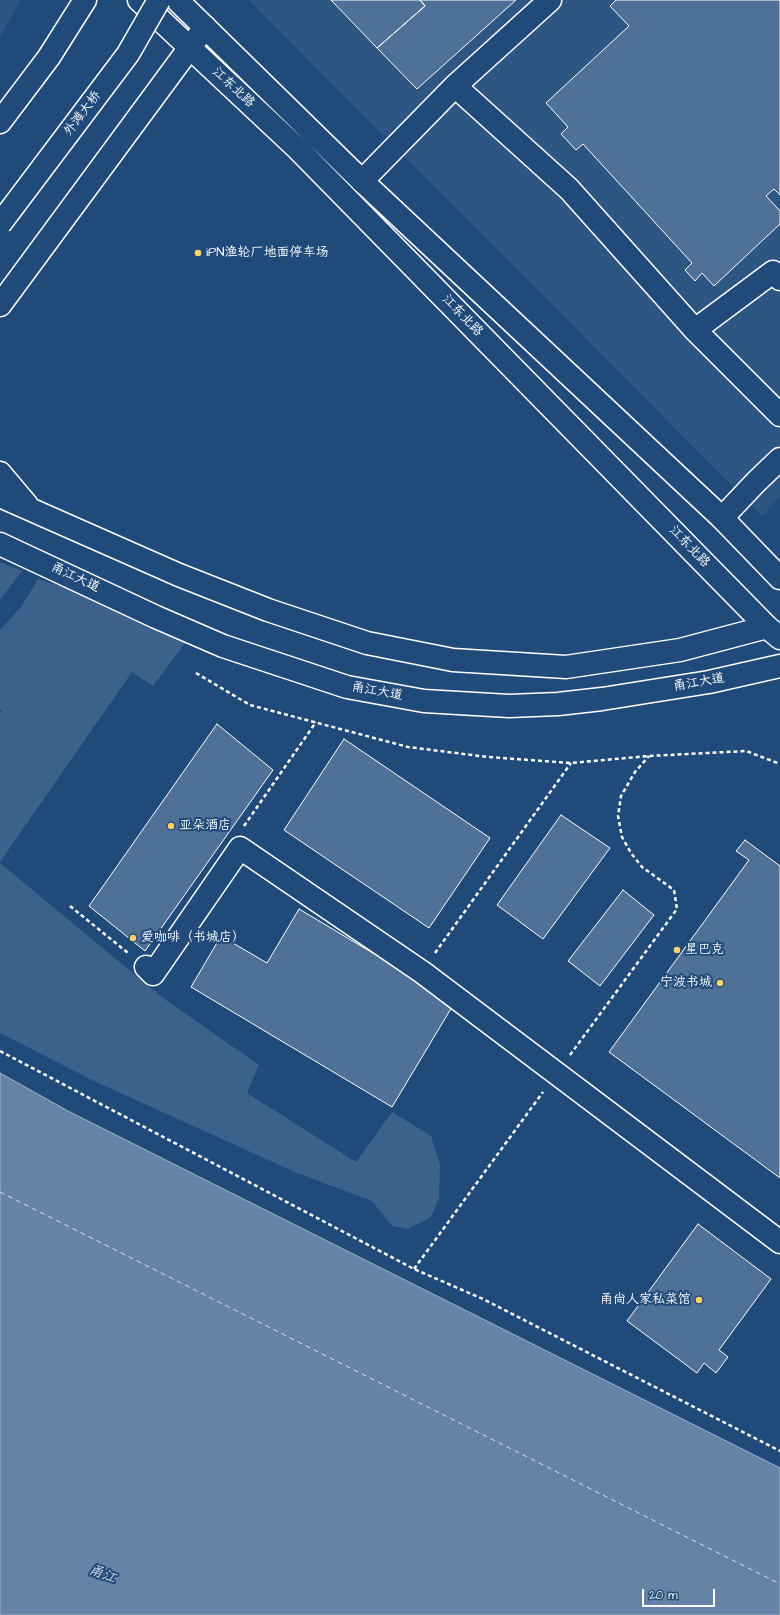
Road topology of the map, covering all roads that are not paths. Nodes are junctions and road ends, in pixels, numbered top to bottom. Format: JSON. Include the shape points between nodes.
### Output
{"nodes":[{"id":1,"x":85,"y":0,"type":"edge"},
{"id":2,"x":139,"y":0,"type":"edge"},
{"id":3,"x":159,"y":0,"type":"edge"},
{"id":4,"x":177,"y":0,"type":"edge"},
{"id":5,"x":550,"y":0,"type":"edge"},
{"id":6,"x":205,"y":27,"type":"junction"},
{"id":7,"x":191,"y":48,"type":"junction"},
{"id":8,"x":455,"y":86,"type":"junction"},
{"id":9,"x":0,"y":122,"type":"edge"},
{"id":10,"x":362,"y":181,"type":"junction"},
{"id":11,"x":0,"y":224,"type":"edge"},
{"id":12,"x":780,"y":279,"type":"edge"},
{"id":13,"x":0,"y":305,"type":"edge"},
{"id":14,"x":695,"y":330,"type":"junction"},
{"id":15,"x":780,"y":415,"type":"edge"},
{"id":16,"x":780,"y":460,"type":"edge"},
{"id":17,"x":0,"y":472,"type":"edge"},
{"id":18,"x":0,"y":496,"type":"edge"},
{"id":19,"x":31,"y":509,"type":"junction"},
{"id":20,"x":722,"y":518,"type":"junction"},
{"id":21,"x":0,"y":544,"type":"edge"},
{"id":22,"x":780,"y":578,"type":"edge"},
{"id":23,"x":774,"y":632,"type":"edge"},
{"id":24,"x":780,"y":666,"type":"edge"},
{"id":25,"x":146,"y":968,"type":"dead end"},
{"id":26,"x":780,"y":1242,"type":"edge"}],
"edges":[{"from":1,"to":9,"type":"street","via":[[49,57]]},
{"from":2,"to":7,"type":"street","name":"江东北路"},
{"from":3,"to":11,"type":"street","name":"外滩大桥","bridge":true,"via":[[128,54]]},
{"from":4,"to":6,"type":"street","name":"江东北路"},
{"from":5,"to":8,"type":"street"},
{"from":6,"to":7,"type":"street"},
{"from":6,"to":10,"type":"street","name":"江东北路"},
{"from":7,"to":13,"type":"street"},
{"from":7,"to":23,"type":"street","name":"江东北路","via":[[298,149]]},
{"from":8,"to":10,"type":"street"},
{"from":8,"to":14,"type":"street","via":[[569,189]]},
{"from":10,"to":20,"type":"street","name":"江东北路"},
{"from":12,"to":14,"type":"street","via":[[773,272]]},
{"from":14,"to":15,"type":"street"},
{"from":16,"to":20,"type":"street"},
{"from":17,"to":19,"type":"street"},
{"from":18,"to":19,"type":"street"},
{"from":19,"to":23,"type":"street","via":[[179,575],[268,610],[367,643],[453,660],[566,667],[680,650]]},
{"from":20,"to":22,"type":"street","name":"江东北路"},
{"from":21,"to":24,"type":"street","name":"甬江大道","via":[[223,646],[347,687],[424,701],[509,706],[558,704],[709,682]]},
{"from":25,"to":26,"type":"street","via":[[153,974],[240,848],[422,972]]}]}
